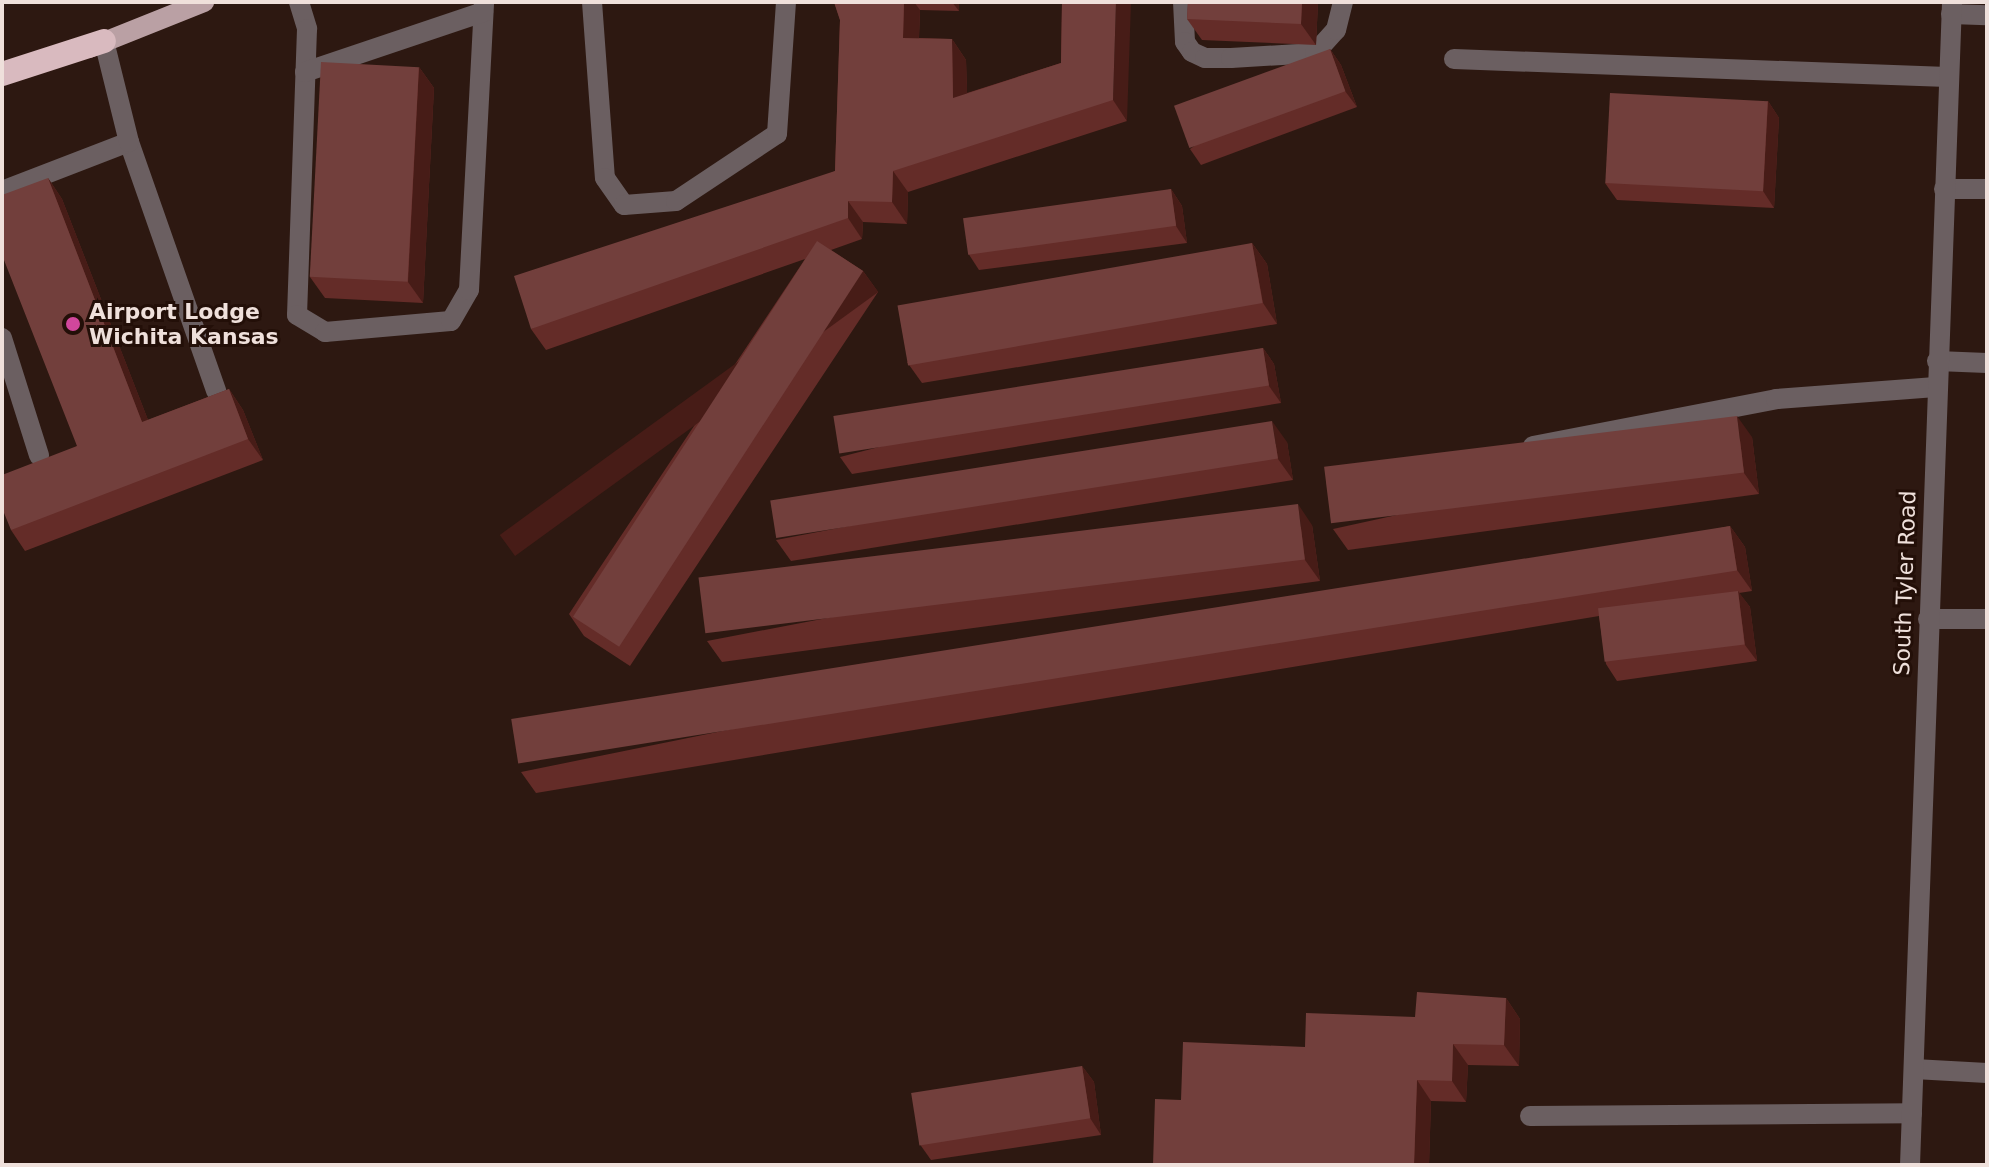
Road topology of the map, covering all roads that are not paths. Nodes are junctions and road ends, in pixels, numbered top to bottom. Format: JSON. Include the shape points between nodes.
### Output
{"nodes":[{"id":1,"x":204,"y":2,"type":"edge"},
{"id":2,"x":299,"y":2,"type":"edge"},
{"id":3,"x":592,"y":2,"type":"edge"},
{"id":4,"x":786,"y":2,"type":"edge"},
{"id":5,"x":1183,"y":2,"type":"edge"},
{"id":6,"x":1343,"y":2,"type":"edge"},
{"id":7,"x":484,"y":7,"type":"edge"},
{"id":8,"x":1951,"y":8,"type":"edge"},
{"id":9,"x":1987,"y":15,"type":"edge"},
{"id":10,"x":104,"y":41,"type":"junction"},
{"id":11,"x":1454,"y":59,"type":"dead end"},
{"id":12,"x":305,"y":72,"type":"junction"},
{"id":13,"x":2,"y":74,"type":"edge"},
{"id":14,"x":1948,"y":77,"type":"junction"},
{"id":15,"x":2,"y":87,"type":"edge"},
{"id":16,"x":129,"y":142,"type":"junction"},
{"id":17,"x":1944,"y":189,"type":"junction"},
{"id":18,"x":1987,"y":189,"type":"edge"},
{"id":19,"x":2,"y":191,"type":"edge"},
{"id":20,"x":2,"y":338,"type":"edge"},
{"id":21,"x":1937,"y":361,"type":"junction"},
{"id":22,"x":1987,"y":363,"type":"edge"},
{"id":23,"x":1936,"y":387,"type":"junction"},
{"id":24,"x":216,"y":391,"type":"edge"},
{"id":25,"x":1515,"y":450,"type":"edge"},
{"id":26,"x":39,"y":455,"type":"dead end"},
{"id":27,"x":1928,"y":619,"type":"junction"},
{"id":28,"x":1987,"y":619,"type":"edge"},
{"id":29,"x":1914,"y":1069,"type":"junction"},
{"id":30,"x":1987,"y":1073,"type":"edge"},
{"id":31,"x":1912,"y":1113,"type":"junction"},
{"id":32,"x":1530,"y":1116,"type":"dead end"},
{"id":33,"x":1910,"y":1165,"type":"edge"}],
"edges":[{"from":1,"to":10,"type":"main road"},
{"from":2,"to":12,"type":"street","via":[[307,29]]},
{"from":3,"to":4,"type":"street","via":[[605,178],[624,205],[676,201],[777,134]]},
{"from":5,"to":6,"type":"street","via":[[1185,42],[1205,58],[1315,53],[1336,30]]},
{"from":7,"to":12,"type":"street"},
{"from":7,"to":12,"type":"street","via":[[469,290],[451,321],[325,332],[297,315]]},
{"from":8,"to":9,"type":"street"},
{"from":8,"to":14,"type":"street","name":"South Tyler Road"},
{"from":10,"to":13,"type":"highway"},
{"from":10,"to":15,"type":"main road"},
{"from":10,"to":16,"type":"street"},
{"from":11,"to":14,"type":"street"},
{"from":14,"to":17,"type":"street","name":"South Tyler Road"},
{"from":16,"to":19,"type":"street"},
{"from":16,"to":24,"type":"street"},
{"from":17,"to":18,"type":"street"},
{"from":17,"to":21,"type":"street","name":"South Tyler Road"},
{"from":20,"to":26,"type":"street"},
{"from":21,"to":22,"type":"street"},
{"from":21,"to":23,"type":"street","name":"South Tyler Road"},
{"from":23,"to":25,"type":"street","via":[[1776,399]]},
{"from":23,"to":27,"type":"street","name":"South Tyler Road"},
{"from":27,"to":28,"type":"street"},
{"from":27,"to":29,"type":"street","name":"South Tyler Road"},
{"from":29,"to":30,"type":"street"},
{"from":29,"to":31,"type":"street","name":"South Tyler Road"},
{"from":31,"to":32,"type":"street"},
{"from":31,"to":33,"type":"street","name":"South Tyler Road"}]}
